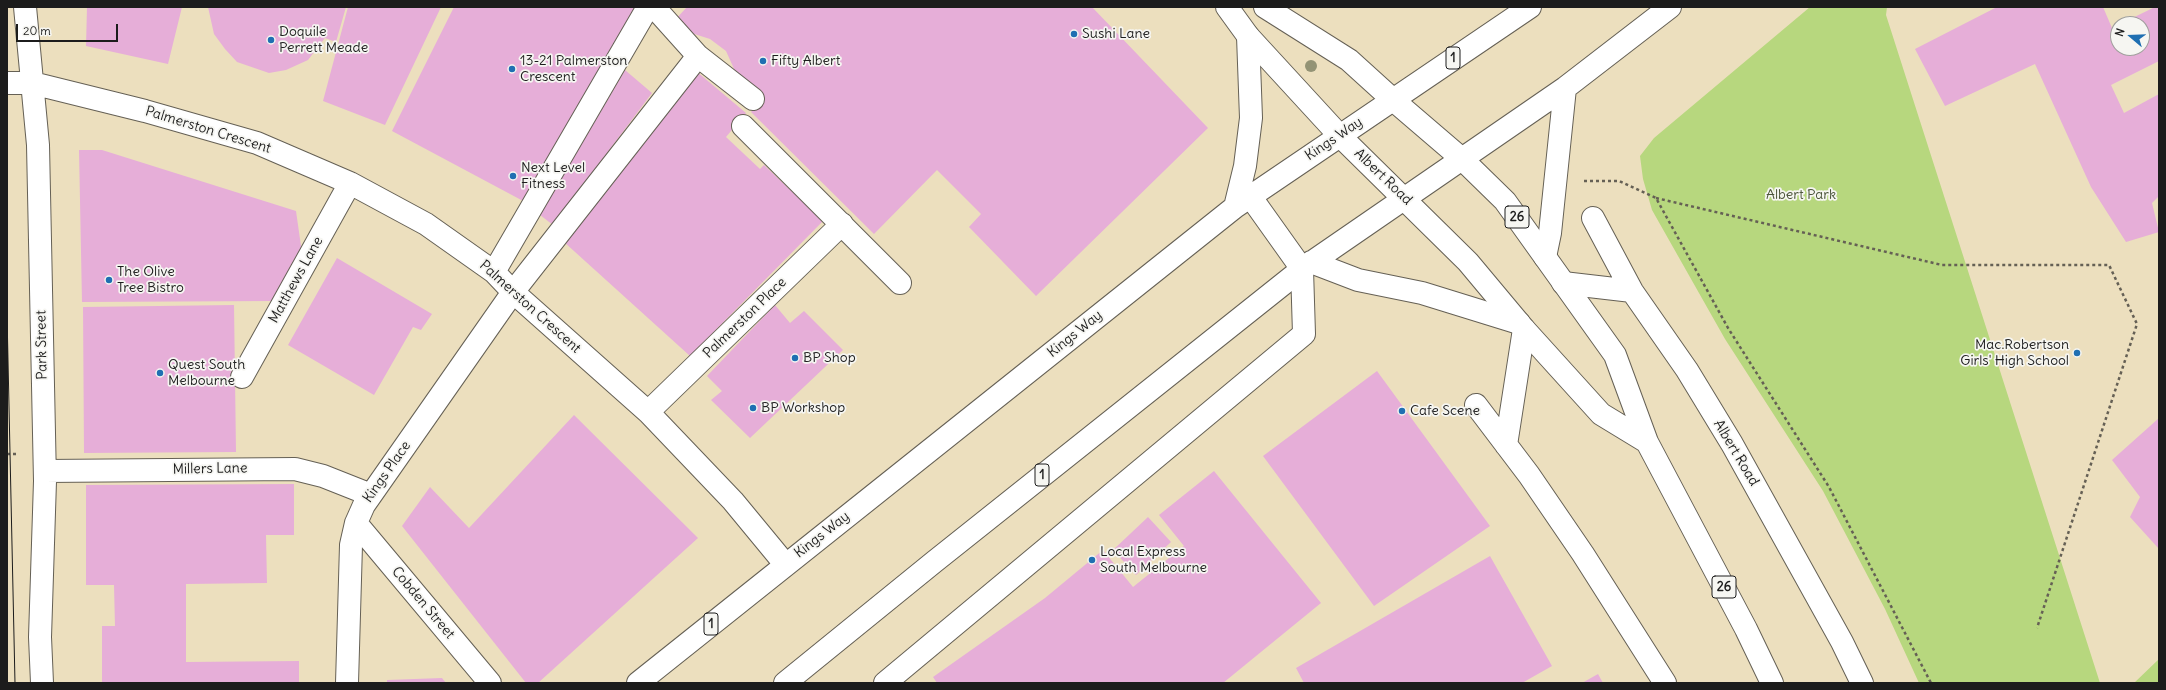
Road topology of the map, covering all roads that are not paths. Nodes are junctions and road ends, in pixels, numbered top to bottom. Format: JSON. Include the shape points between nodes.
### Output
{"nodes":[{"id":1,"x":25,"y":7,"type":"edge"},
{"id":2,"x":648,"y":7,"type":"edge"},
{"id":3,"x":654,"y":7,"type":"edge"},
{"id":4,"x":1227,"y":7,"type":"edge"},
{"id":5,"x":1265,"y":7,"type":"edge"},
{"id":6,"x":1530,"y":7,"type":"edge"},
{"id":7,"x":1670,"y":7,"type":"edge"},
{"id":8,"x":1248,"y":36,"type":"junction"},
{"id":9,"x":698,"y":56,"type":"junction"},
{"id":10,"x":7,"y":83,"type":"edge"},
{"id":11,"x":32,"y":83,"type":"junction"},
{"id":12,"x":1565,"y":88,"type":"junction"},
{"id":13,"x":753,"y":99,"type":"dead end"},
{"id":14,"x":1392,"y":99,"type":"junction"},
{"id":15,"x":743,"y":126,"type":"dead end"},
{"id":16,"x":1340,"y":135,"type":"junction"},
{"id":17,"x":1462,"y":159,"type":"junction"},
{"id":18,"x":350,"y":183,"type":"junction"},
{"id":19,"x":1404,"y":198,"type":"junction"},
{"id":20,"x":1243,"y":201,"type":"junction"},
{"id":21,"x":1592,"y":218,"type":"dead end"},
{"id":22,"x":842,"y":224,"type":"junction"},
{"id":23,"x":1545,"y":257,"type":"junction"},
{"id":24,"x":1306,"y":266,"type":"junction"},
{"id":25,"x":494,"y":272,"type":"junction"},
{"id":26,"x":900,"y":283,"type":"dead end"},
{"id":27,"x":1563,"y":283,"type":"junction"},
{"id":28,"x":1632,"y":290,"type":"junction"},
{"id":29,"x":513,"y":292,"type":"junction"},
{"id":30,"x":1521,"y":326,"type":"junction"},
{"id":31,"x":242,"y":377,"type":"dead end"},
{"id":32,"x":1476,"y":405,"type":"dead end"},
{"id":33,"x":648,"y":412,"type":"junction"},
{"id":34,"x":1647,"y":442,"type":"junction"},
{"id":35,"x":1506,"y":446,"type":"junction"},
{"id":36,"x":45,"y":471,"type":"junction"},
{"id":37,"x":370,"y":495,"type":"junction"},
{"id":38,"x":356,"y":523,"type":"junction"},
{"id":39,"x":785,"y":564,"type":"junction"},
{"id":40,"x":42,"y":683,"type":"edge"},
{"id":41,"x":347,"y":683,"type":"edge"},
{"id":42,"x":490,"y":683,"type":"edge"},
{"id":43,"x":638,"y":683,"type":"edge"},
{"id":44,"x":784,"y":683,"type":"edge"},
{"id":45,"x":885,"y":683,"type":"edge"},
{"id":46,"x":1664,"y":683,"type":"edge"},
{"id":47,"x":1772,"y":683,"type":"edge"},
{"id":48,"x":1862,"y":683,"type":"edge"}],
"edges":[{"from":1,"to":11,"type":"main road","name":"Park Street"},
{"from":2,"to":25,"type":"main road"},
{"from":3,"to":9,"type":"main road"},
{"from":4,"to":8,"type":"main road","name":"Albert Road"},
{"from":5,"to":14,"type":"main road","via":[[1349,60]]},
{"from":6,"to":14,"type":"main road","name":"Kings Way","number":"1"},
{"from":7,"to":12,"type":"main road","number":"1"},
{"from":8,"to":16,"type":"main road","name":"Albert Road"},
{"from":8,"to":20,"type":"main road","via":[[1251,118]]},
{"from":9,"to":13,"type":"main road"},
{"from":9,"to":29,"type":"main road","name":"Kings Place"},
{"from":10,"to":11,"type":"main road","name":"Palmerston Crescent"},
{"from":11,"to":18,"type":"main road","name":"Palmerston Crescent","via":[[145,111],[257,143]]},
{"from":11,"to":36,"type":"main road","name":"Park Street","via":[[38,145]]},
{"from":12,"to":17,"type":"main road","number":"1"},
{"from":12,"to":23,"type":"main road","via":[[1550,232]]},
{"from":14,"to":16,"type":"main road","name":"Kings Way","number":"1"},
{"from":14,"to":17,"type":"main road"},
{"from":15,"to":22,"type":"main road"},
{"from":16,"to":19,"type":"main road","name":"Albert Road"},
{"from":16,"to":20,"type":"main road","name":"Kings Way","number":"1"},
{"from":17,"to":19,"type":"main road","number":"1"},
{"from":17,"to":23,"type":"main road","number":"26","via":[[1505,201]]},
{"from":18,"to":25,"type":"main road","name":"Palmerston Crescent","via":[[426,224]]},
{"from":18,"to":31,"type":"main road","name":"Matthews Lane"},
{"from":19,"to":24,"type":"main road","number":"1"},
{"from":19,"to":30,"type":"main road","name":"Albert Road","via":[[1468,262]]},
{"from":20,"to":24,"type":"main road"},
{"from":20,"to":39,"type":"main road","name":"Kings Way","number":"1"},
{"from":21,"to":28,"type":"main road","name":"Albert Road"},
{"from":22,"to":26,"type":"main road"},
{"from":22,"to":33,"type":"main road","name":"Palmerston Place"},
{"from":23,"to":27,"type":"main road","number":"26"},
{"from":24,"to":30,"type":"main road","via":[[1422,293]]},
{"from":24,"to":44,"type":"main road","number":"1"},
{"from":24,"to":45,"type":"main road","via":[[1304,334]]},
{"from":25,"to":29,"type":"main road","name":"Palmerston Crescent"},
{"from":27,"to":28,"type":"main road"},
{"from":27,"to":34,"type":"main road","number":"26","via":[[1615,355]]},
{"from":28,"to":48,"type":"main road","name":"Albert Road","via":[[1687,370],[1735,451],[1842,642]]},
{"from":29,"to":33,"type":"main road","name":"Palmerston Crescent"},
{"from":29,"to":37,"type":"main road","name":"Kings Place"},
{"from":30,"to":34,"type":"main road","name":"Albert Road","via":[[1601,414]]},
{"from":30,"to":35,"type":"main road"},
{"from":32,"to":35,"type":"main road"},
{"from":33,"to":39,"type":"main road","name":"Palmerston Crescent","via":[[733,501]]},
{"from":34,"to":47,"type":"main road","number":"26"},
{"from":35,"to":46,"type":"main road","via":[[1583,554]]},
{"from":36,"to":37,"type":"main road","name":"Millers Lane","via":[[295,469],[313,473]]},
{"from":36,"to":40,"type":"main road","name":"Park Street","via":[[40,637]]},
{"from":37,"to":38,"type":"main road","name":"Kings Place"},
{"from":38,"to":41,"type":"main road","name":"Kings Place","via":[[349,566]]},
{"from":38,"to":42,"type":"main road","name":"Cobden Street"},
{"from":39,"to":43,"type":"main road","name":"Kings Way","number":"1"}]}
